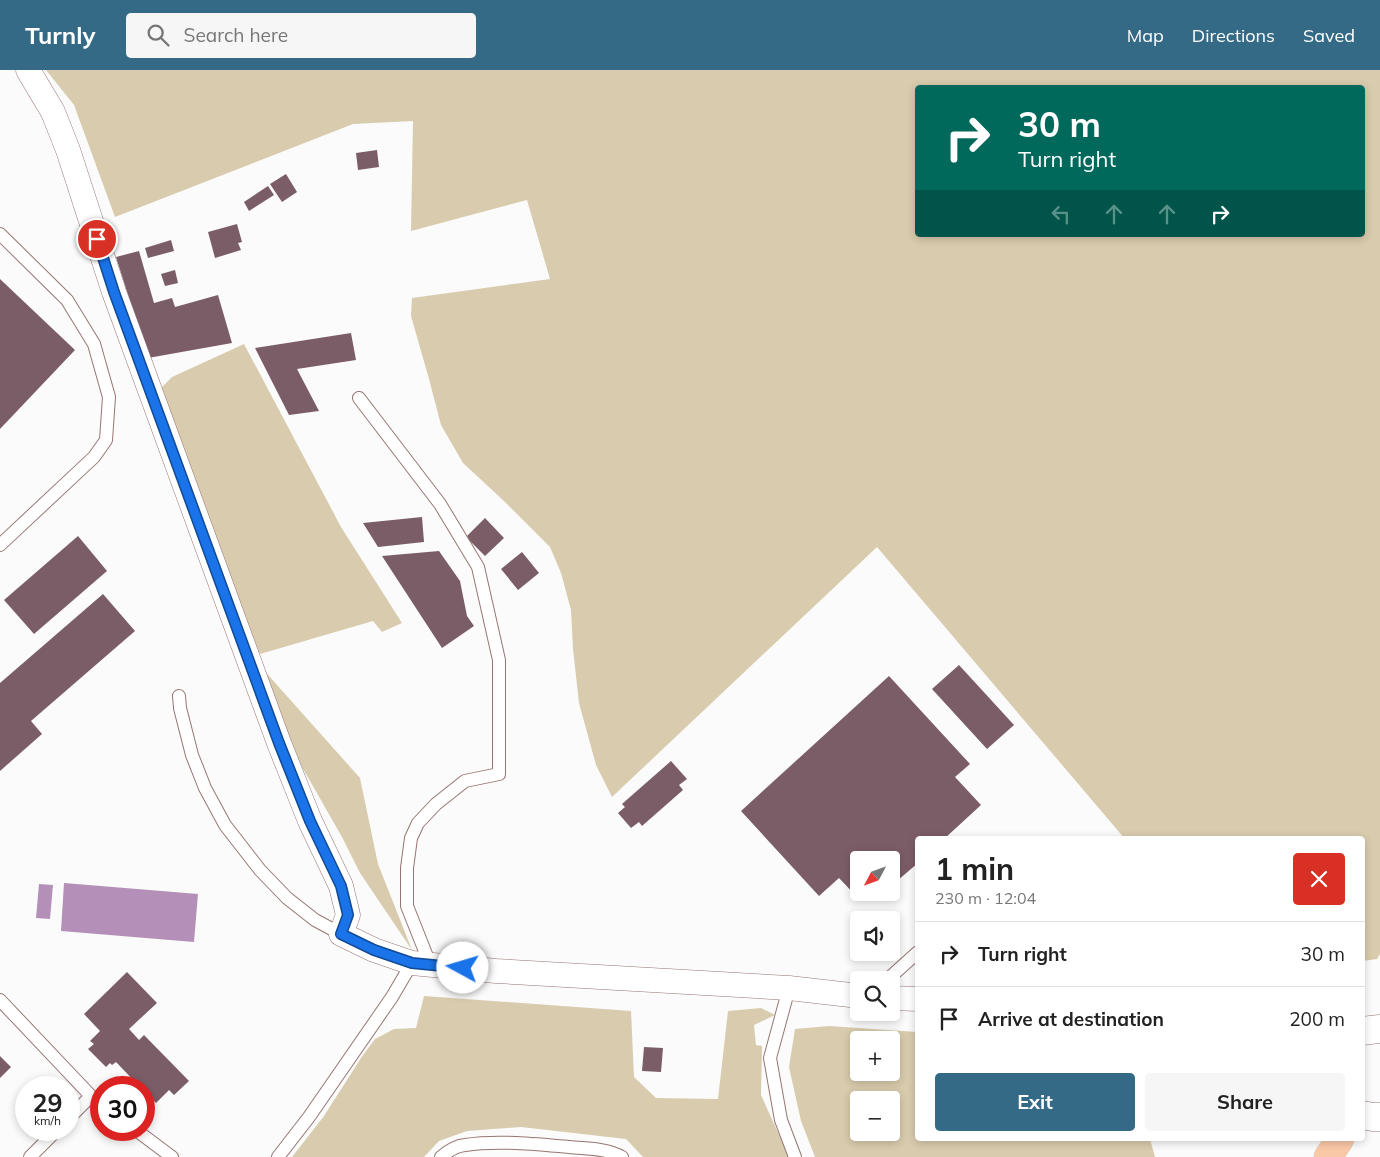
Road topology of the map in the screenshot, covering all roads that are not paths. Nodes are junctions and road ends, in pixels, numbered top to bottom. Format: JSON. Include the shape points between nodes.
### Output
{"nodes":[{"id":1,"x":28,"y":70,"type":"edge"},
{"id":2,"x":0,"y":234,"type":"edge"},
{"id":3,"x":359,"y":398,"type":"dead end"},
{"id":4,"x":0,"y":545,"type":"edge"},
{"id":5,"x":179,"y":696,"type":"dead end"},
{"id":6,"x":341,"y":934,"type":"junction"},
{"id":7,"x":915,"y":955,"type":"edge"},
{"id":8,"x":421,"y":964,"type":"junction"},
{"id":9,"x":897,"y":971,"type":"edge"},
{"id":10,"x":788,"y":988,"type":"junction"},
{"id":11,"x":850,"y":995,"type":"edge"},
{"id":12,"x":900,"y":998,"type":"edge"},
{"id":13,"x":915,"y":999,"type":"edge"},
{"id":14,"x":0,"y":1000,"type":"edge"},
{"id":15,"x":90,"y":1094,"type":"edge"},
{"id":16,"x":1365,"y":1116,"type":"edge"},
{"id":17,"x":1380,"y":1117,"type":"edge"},
{"id":18,"x":46,"y":1141,"type":"edge"},
{"id":19,"x":151,"y":1141,"type":"edge"},
{"id":20,"x":1339,"y":1141,"type":"edge"},
{"id":21,"x":30,"y":1157,"type":"edge"},
{"id":22,"x":172,"y":1157,"type":"edge"},
{"id":23,"x":278,"y":1157,"type":"edge"},
{"id":24,"x":441,"y":1157,"type":"edge"},
{"id":25,"x":622,"y":1157,"type":"edge"},
{"id":26,"x":795,"y":1157,"type":"edge"},
{"id":27,"x":1328,"y":1157,"type":"edge"}],
"edges":[{"from":1,"to":6,"type":"street","via":[[53,112],[68,150],[114,292],[279,743],[310,821],[341,886],[348,915]]},
{"from":2,"to":4,"type":"lane","via":[[67,300],[94,344],[109,397],[106,440],[94,457]]},
{"from":3,"to":8,"type":"lane","via":[[440,504],[478,567],[499,660],[499,774],[465,781],[418,823],[411,838],[407,906]]},
{"from":5,"to":6,"type":"lane","via":[[192,755],[225,825],[287,898],[315,920]]},
{"from":6,"to":8,"type":"street","via":[[374,950]]},
{"from":7,"to":9,"type":"lane"},
{"from":8,"to":10,"type":"street"},
{"from":8,"to":23,"type":"lane","via":[[392,997]]},
{"from":10,"to":11,"type":"street"},
{"from":10,"to":26,"type":"lane","via":[[770,1058],[781,1120]]},
{"from":12,"to":13,"type":"street"},
{"from":14,"to":15,"type":"lane"},
{"from":16,"to":17,"type":"main road"},
{"from":18,"to":21,"type":"lane"},
{"from":19,"to":22,"type":"lane"},
{"from":20,"to":27,"type":"main road"},
{"from":24,"to":25,"type":"lane","via":[[448,1150],[463,1145],[534,1144],[614,1152]]}]}
